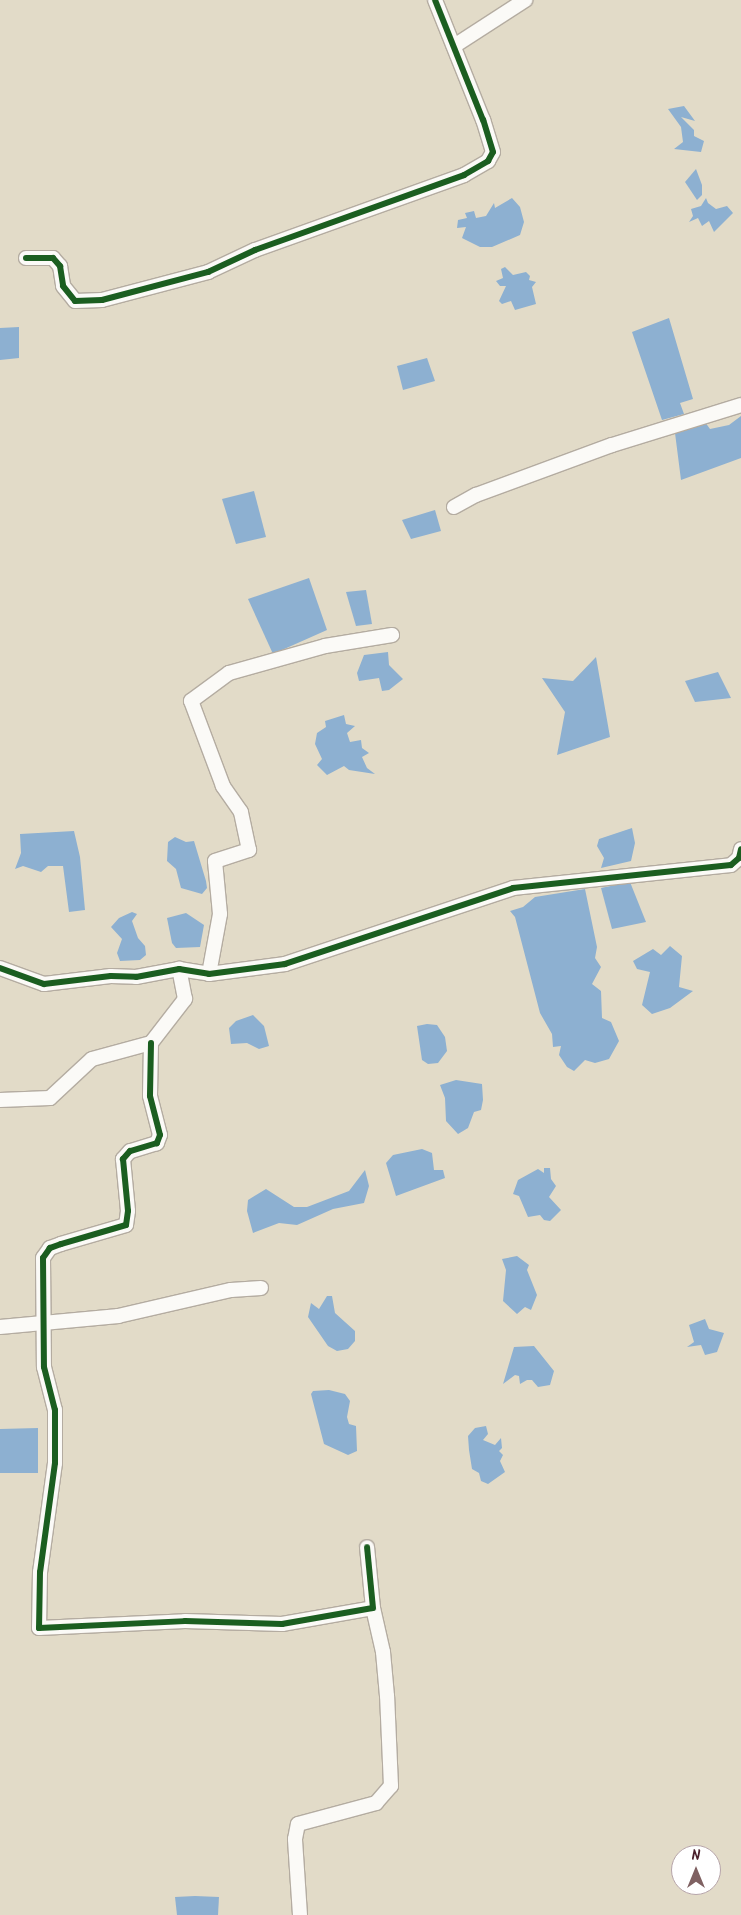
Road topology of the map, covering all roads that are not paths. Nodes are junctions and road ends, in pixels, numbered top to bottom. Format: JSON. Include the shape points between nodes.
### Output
{"nodes":[{"id":1,"x":435,"y":0,"type":"edge"},
{"id":2,"x":525,"y":0,"type":"edge"},
{"id":3,"x":454,"y":46,"type":"junction"},
{"id":4,"x":26,"y":258,"type":"dead end"},
{"id":5,"x":741,"y":405,"type":"edge"},
{"id":6,"x":454,"y":507,"type":"dead end"},
{"id":7,"x":392,"y":634,"type":"dead end"},
{"id":8,"x":741,"y":849,"type":"edge"},
{"id":9,"x":0,"y":968,"type":"edge"},
{"id":10,"x":178,"y":969,"type":"junction"},
{"id":11,"x":209,"y":974,"type":"junction"},
{"id":12,"x":151,"y":1043,"type":"junction"},
{"id":13,"x":0,"y":1100,"type":"edge"},
{"id":14,"x":261,"y":1288,"type":"dead end"},
{"id":15,"x":45,"y":1322,"type":"junction"},
{"id":16,"x":0,"y":1327,"type":"edge"},
{"id":17,"x":367,"y":1547,"type":"dead end"},
{"id":18,"x":373,"y":1608,"type":"junction"},
{"id":19,"x":300,"y":1915,"type":"edge"}],
"edges":[{"from":1,"to":3,"type":"street"},
{"from":2,"to":3,"type":"street"},
{"from":3,"to":4,"type":"street","via":[[493,152],[492,158],[464,175],[255,250],[208,272],[102,300],[75,301],[64,286],[60,266],[53,258]]},
{"from":5,"to":6,"type":"street","via":[[612,445]]},
{"from":7,"to":11,"type":"street","via":[[325,646],[229,673],[191,701],[223,786],[240,812],[249,850],[215,860],[220,914]]},
{"from":8,"to":11,"type":"street","via":[[739,858],[730,865],[513,888],[285,964]]},
{"from":9,"to":10,"type":"street","via":[[44,984],[111,976],[136,977]]},
{"from":10,"to":11,"type":"street"},
{"from":10,"to":12,"type":"street","via":[[185,999]]},
{"from":12,"to":13,"type":"street","via":[[92,1059],[50,1098]]},
{"from":12,"to":15,"type":"street","via":[[150,1096],[160,1135],[157,1142],[130,1151],[123,1158],[128,1210],[126,1225],[50,1248],[43,1258]]},
{"from":14,"to":15,"type":"street","via":[[231,1290],[118,1316]]},
{"from":15,"to":16,"type":"street"},
{"from":15,"to":18,"type":"street","via":[[44,1367],[55,1410],[55,1463],[40,1572],[39,1628],[185,1621],[282,1624]]},
{"from":17,"to":18,"type":"street"},
{"from":18,"to":19,"type":"street","via":[[386,1687],[391,1786],[376,1803],[298,1824]]}]}
